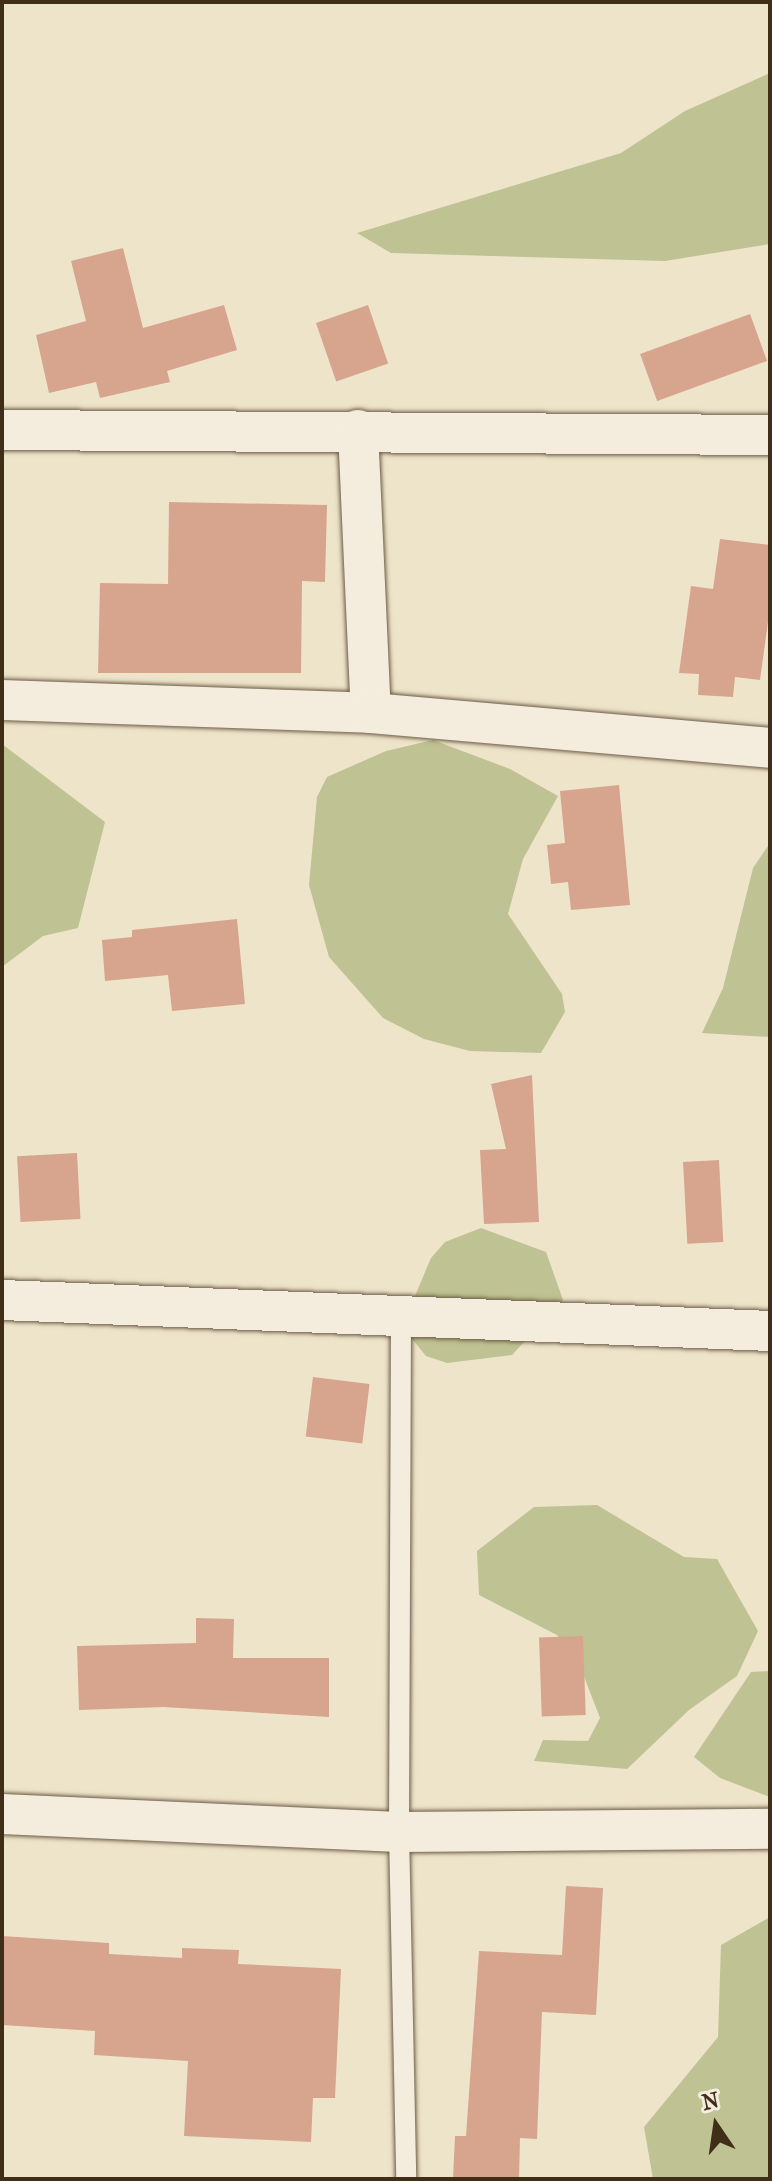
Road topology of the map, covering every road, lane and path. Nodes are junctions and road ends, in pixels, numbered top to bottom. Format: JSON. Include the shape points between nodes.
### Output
{"nodes":[{"id":1,"x":2,"y":430,"type":"edge"},
{"id":2,"x":358,"y":430,"type":"junction"},
{"id":3,"x":770,"y":435,"type":"edge"},
{"id":4,"x":2,"y":700,"type":"edge"},
{"id":5,"x":371,"y":713,"type":"junction"},
{"id":6,"x":770,"y":748,"type":"edge"},
{"id":7,"x":2,"y":1300,"type":"edge"},
{"id":8,"x":401,"y":1316,"type":"junction"},
{"id":9,"x":770,"y":1331,"type":"edge"},
{"id":10,"x":2,"y":1814,"type":"edge"},
{"id":11,"x":770,"y":1829,"type":"edge"},
{"id":12,"x":399,"y":1832,"type":"junction"},
{"id":13,"x":406,"y":2179,"type":"edge"}],
"edges":[{"from":1,"to":2,"type":"street"},
{"from":2,"to":3,"type":"street"},
{"from":2,"to":5,"type":"street"},
{"from":4,"to":5,"type":"street"},
{"from":5,"to":6,"type":"street"},
{"from":7,"to":8,"type":"street"},
{"from":8,"to":9,"type":"street"},
{"from":8,"to":12,"type":"lane"},
{"from":10,"to":12,"type":"street"},
{"from":11,"to":12,"type":"street"},
{"from":12,"to":13,"type":"lane"}]}
